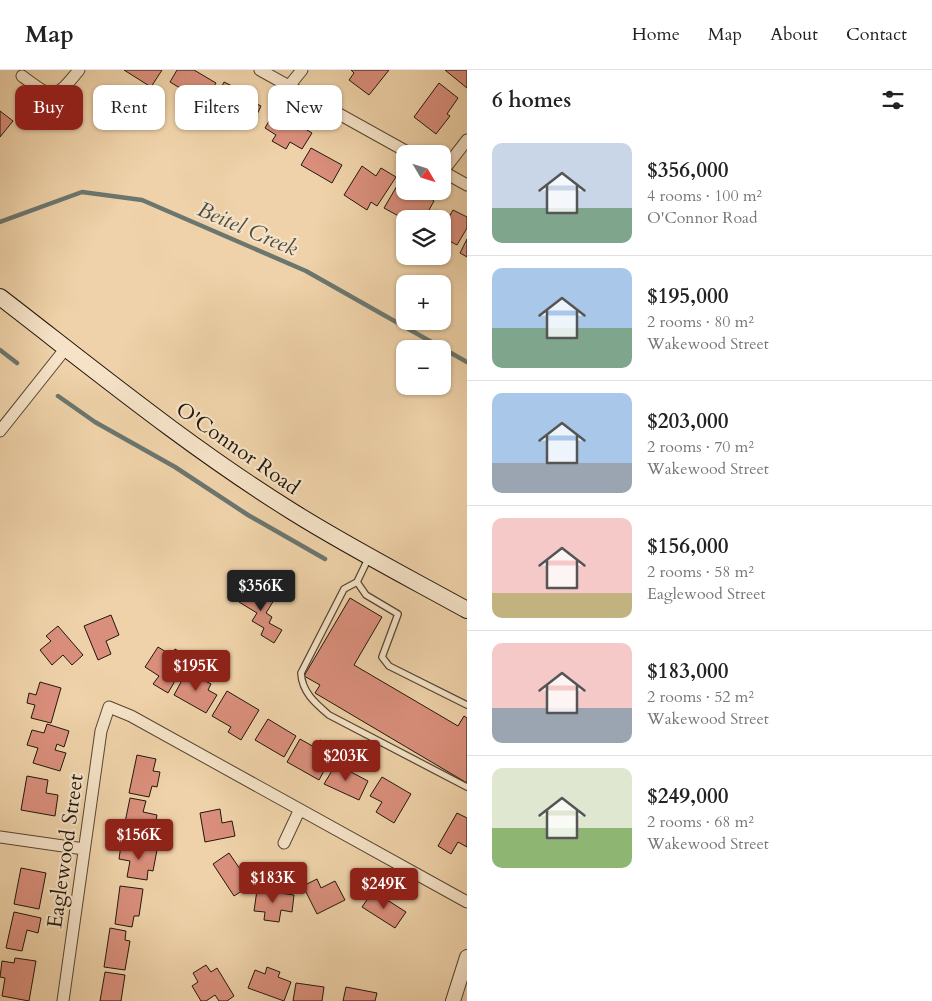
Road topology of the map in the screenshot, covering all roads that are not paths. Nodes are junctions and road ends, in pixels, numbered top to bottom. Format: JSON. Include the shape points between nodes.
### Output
{"nodes":[{"id":1,"x":79,"y":70,"type":"edge"},
{"id":2,"x":260,"y":70,"type":"edge"},
{"id":3,"x":302,"y":70,"type":"edge"},
{"id":4,"x":22,"y":76,"type":"dead end"},
{"id":5,"x":287,"y":85,"type":"edge"},
{"id":6,"x":290,"y":85,"type":"edge"},
{"id":7,"x":342,"y":116,"type":"edge"},
{"id":8,"x":467,"y":140,"type":"edge"},
{"id":9,"x":396,"y":146,"type":"edge"},
{"id":10,"x":451,"y":161,"type":"edge"},
{"id":11,"x":451,"y":175,"type":"edge"},
{"id":12,"x":467,"y":184,"type":"edge"},
{"id":13,"x":6,"y":302,"type":"edge"},
{"id":14,"x":66,"y":348,"type":"junction"},
{"id":15,"x":0,"y":431,"type":"edge"},
{"id":16,"x":370,"y":556,"type":"junction"},
{"id":17,"x":357,"y":582,"type":"junction"},
{"id":18,"x":467,"y":610,"type":"edge"},
{"id":19,"x":467,"y":705,"type":"edge"},
{"id":20,"x":467,"y":787,"type":"edge"},
{"id":21,"x":299,"y":811,"type":"junction"},
{"id":22,"x":0,"y":837,"type":"edge"},
{"id":23,"x":284,"y":843,"type":"dead end"},
{"id":24,"x":84,"y":849,"type":"junction"},
{"id":25,"x":467,"y":902,"type":"edge"},
{"id":26,"x":467,"y":957,"type":"edge"},
{"id":27,"x":63,"y":1001,"type":"edge"},
{"id":28,"x":453,"y":1001,"type":"edge"}],
"edges":[{"from":1,"to":4,"type":"street","via":[[60,92],[52,94]]},
{"from":2,"to":5,"type":"street"},
{"from":3,"to":6,"type":"street"},
{"from":7,"to":9,"type":"street"},
{"from":8,"to":10,"type":"street"},
{"from":11,"to":12,"type":"street"},
{"from":13,"to":14,"type":"main road","name":"O'Connor Road"},
{"from":14,"to":15,"type":"street"},
{"from":14,"to":16,"type":"main road","name":"O'Connor Road","via":[[240,477],[292,512]]},
{"from":16,"to":17,"type":"lane"},
{"from":16,"to":18,"type":"main road","name":"O'Connor Road"},
{"from":17,"to":19,"type":"lane","via":[[366,596],[398,614],[382,657],[389,666]]},
{"from":17,"to":20,"type":"lane","via":[[344,589],[301,674],[301,686],[329,714]]},
{"from":21,"to":23,"type":"street"},
{"from":21,"to":24,"type":"street","name":"Eaglewood Street","via":[[131,716],[109,707],[101,731]]},
{"from":21,"to":25,"type":"street"},
{"from":22,"to":24,"type":"street"},
{"from":24,"to":27,"type":"street","name":"Eaglewood Street"},
{"from":26,"to":28,"type":"street"}]}
